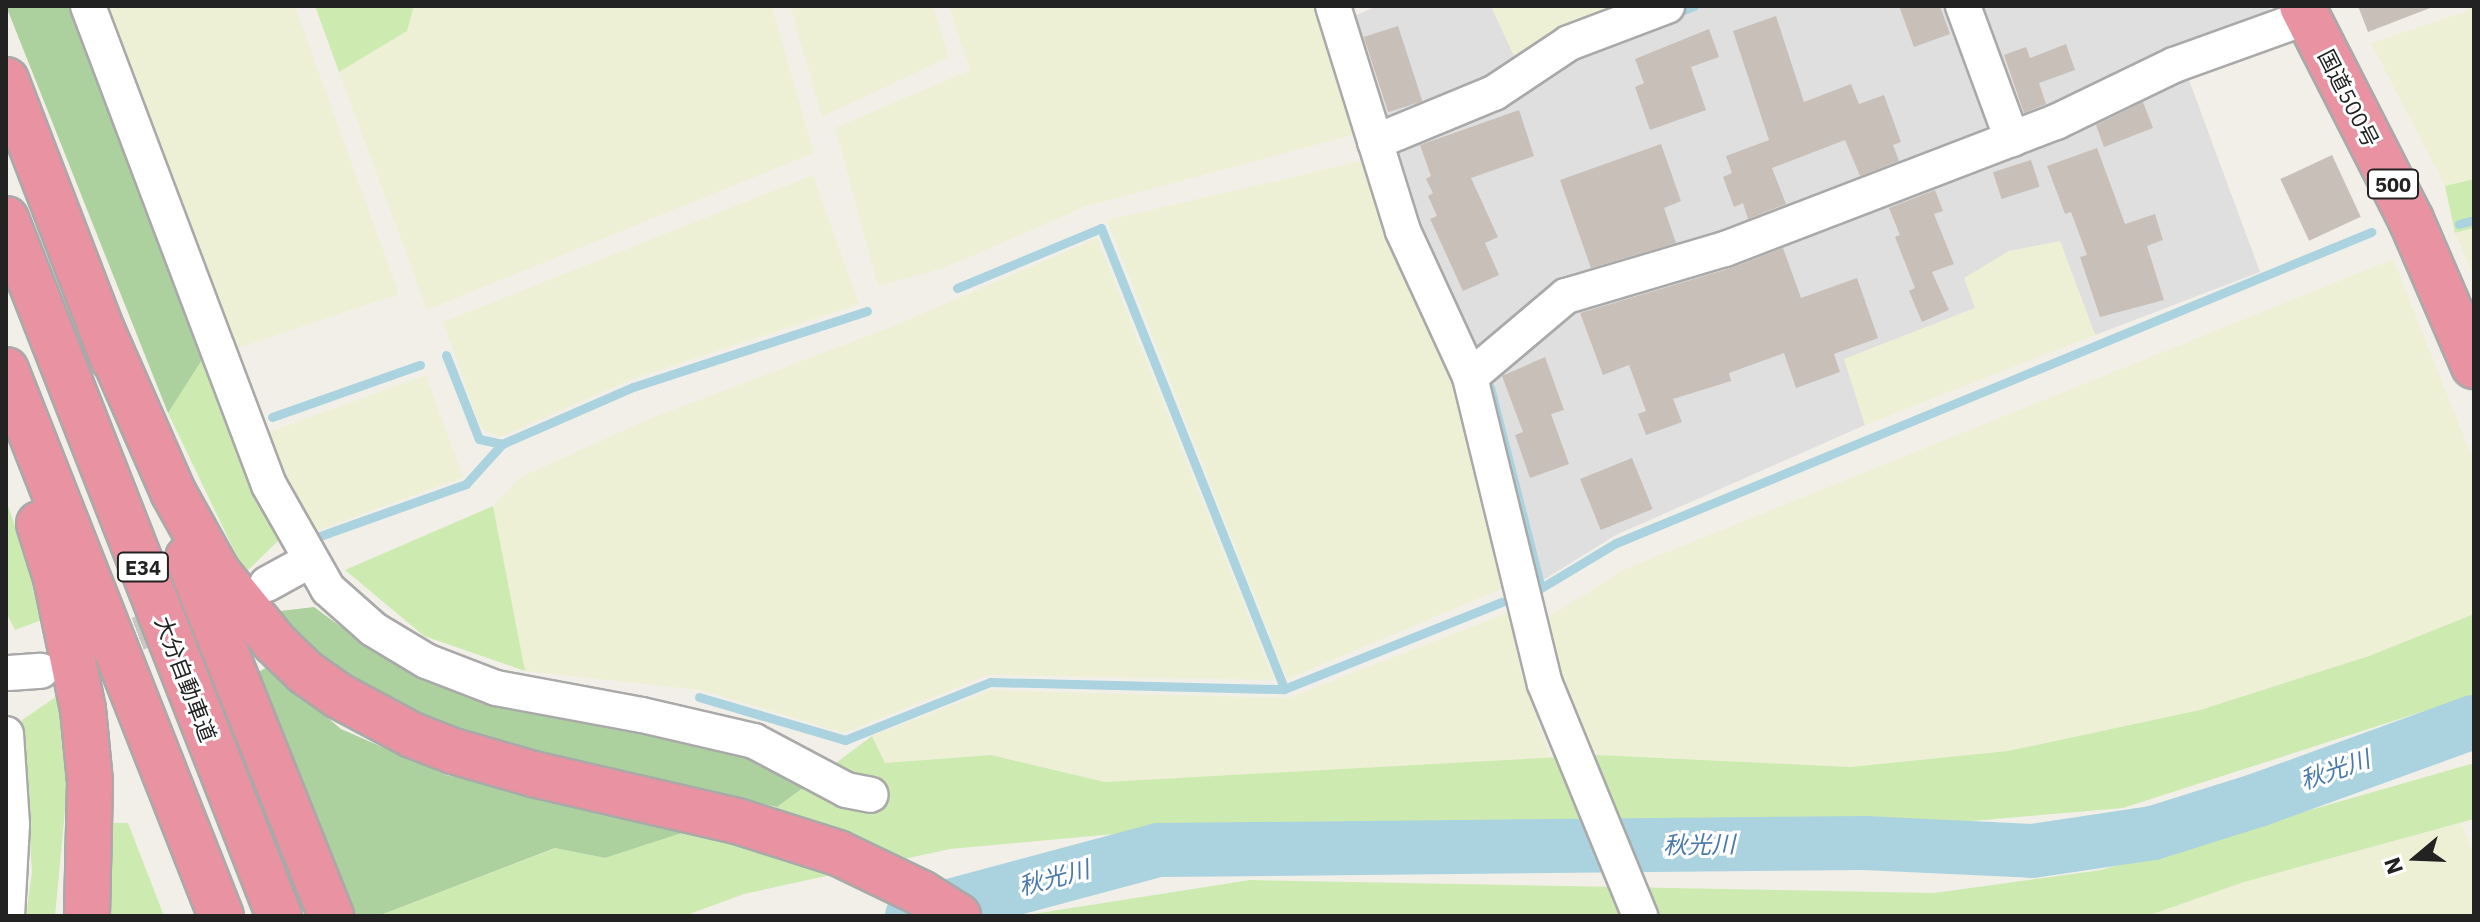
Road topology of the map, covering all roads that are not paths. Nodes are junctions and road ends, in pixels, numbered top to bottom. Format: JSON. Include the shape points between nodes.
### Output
{"nodes":[{"id":1,"x":88,"y":6,"type":"edge"},
{"id":2,"x":1333,"y":6,"type":"edge"},
{"id":3,"x":1667,"y":6,"type":"edge"},
{"id":4,"x":1963,"y":6,"type":"edge"},
{"id":5,"x":2305,"y":11,"type":"edge"},
{"id":6,"x":6,"y":80,"type":"edge"},
{"id":7,"x":2012,"y":139,"type":"junction"},
{"id":8,"x":1375,"y":142,"type":"junction"},
{"id":9,"x":6,"y":219,"type":"edge"},
{"id":10,"x":102,"y":330,"type":"junction"},
{"id":11,"x":2474,"y":366,"type":"edge"},
{"id":12,"x":6,"y":370,"type":"edge"},
{"id":13,"x":1470,"y":377,"type":"junction"},
{"id":14,"x":6,"y":434,"type":"edge"},
{"id":15,"x":309,"y":561,"type":"junction"},
{"id":16,"x":267,"y":584,"type":"tunnel mouth"},
{"id":17,"x":6,"y":734,"type":"edge"},
{"id":18,"x":150,"y":734,"type":"junction"},
{"id":19,"x":871,"y":795,"type":"dead end"},
{"id":20,"x":1640,"y":915,"type":"edge"},
{"id":21,"x":7,"y":916,"type":"edge"},
{"id":22,"x":87,"y":916,"type":"edge"},
{"id":23,"x":207,"y":916,"type":"edge"},
{"id":24,"x":221,"y":916,"type":"edge"},
{"id":25,"x":279,"y":916,"type":"edge"},
{"id":26,"x":331,"y":916,"type":"edge"},
{"id":27,"x":958,"y":916,"type":"edge"}],
"edges":[{"from":1,"to":15,"type":"street","via":[[269,485]]},
{"from":2,"to":8,"type":"street"},
{"from":3,"to":8,"type":"street","via":[[1569,43],[1494,93]]},
{"from":4,"to":7,"type":"street"},
{"from":5,"to":7,"type":"street"},
{"from":5,"to":11,"type":"highway","name":"国道500号","number":"500","via":[[2411,220]]},
{"from":6,"to":10,"type":"highway"},
{"from":7,"to":13,"type":"street","via":[[1725,249],[1566,296]]},
{"from":8,"to":13,"type":"street","via":[[1403,231]]},
{"from":9,"to":25,"type":"highway","name":"大分自動車道","number":"E34"},
{"from":10,"to":26,"type":"highway"},
{"from":10,"to":27,"type":"highway","via":[[195,535],[246,610],[305,672],[374,717],[453,751],[737,821],[838,853]]},
{"from":12,"to":18,"type":"highway","number":"E34"},
{"from":13,"to":20,"type":"street","via":[[1534,645]]},
{"from":14,"to":22,"type":"highway","via":[[56,578],[83,709],[90,782]]},
{"from":15,"to":16,"type":"street"},
{"from":15,"to":19,"type":"street","via":[[328,589],[373,629],[426,661],[496,688],[754,741],[846,790]]},
{"from":17,"to":21,"type":"street","via":[[12,824]]},
{"from":18,"to":23,"type":"highway"},
{"from":18,"to":24,"type":"highway","number":"E34"}]}
